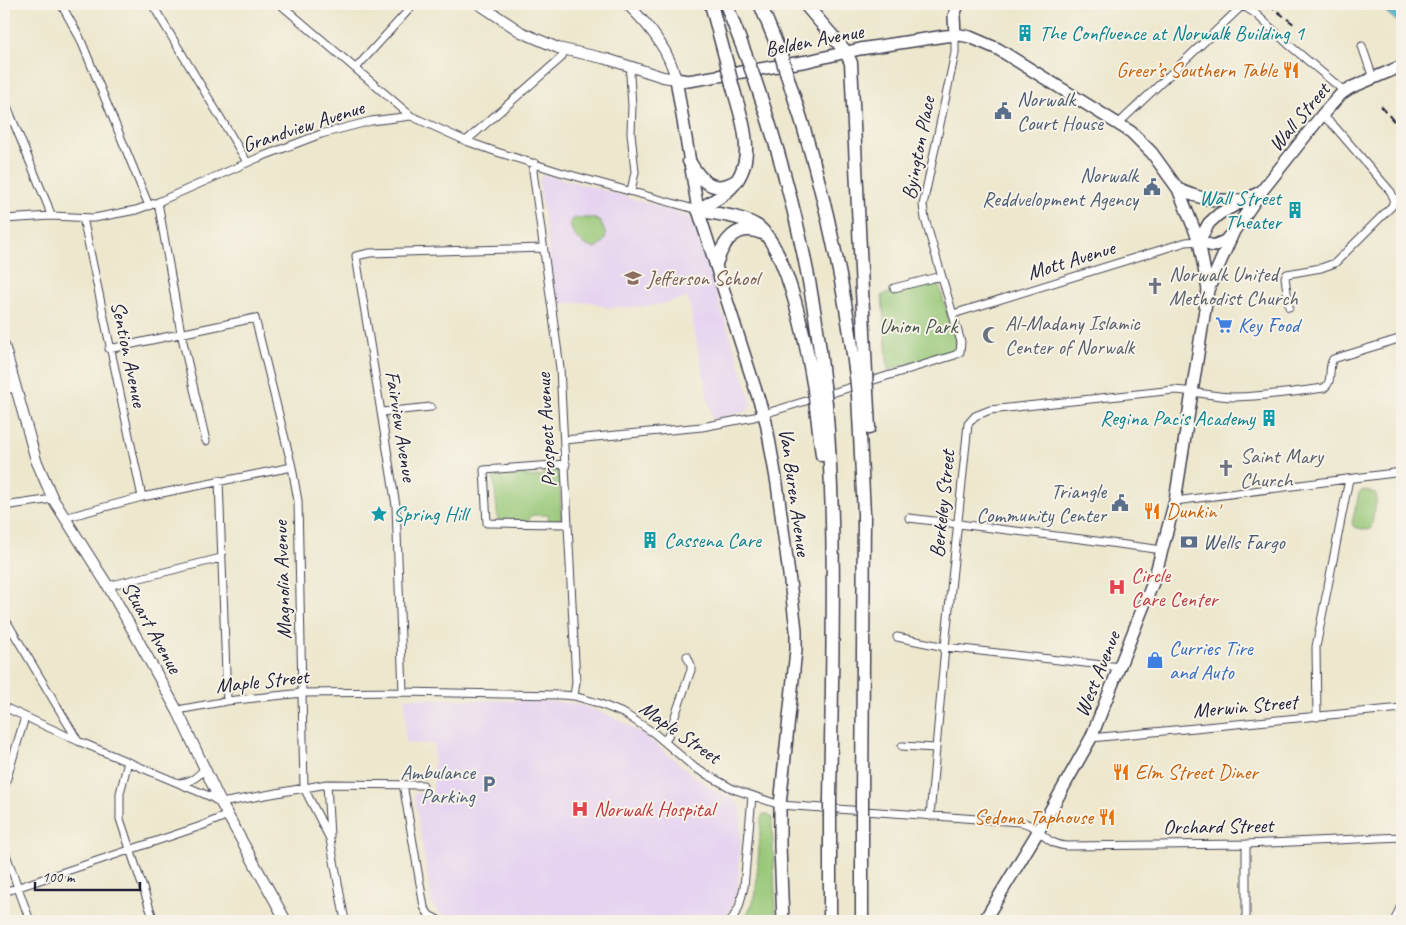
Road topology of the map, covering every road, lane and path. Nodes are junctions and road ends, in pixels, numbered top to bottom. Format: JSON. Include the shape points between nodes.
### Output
{"nodes":[{"id":1,"x":61,"y":4,"type":"edge"},
{"id":2,"x":152,"y":4,"type":"edge"},
{"id":3,"x":280,"y":4,"type":"edge"},
{"id":4,"x":414,"y":4,"type":"edge"},
{"id":5,"x":479,"y":4,"type":"edge"},
{"id":6,"x":627,"y":4,"type":"edge"},
{"id":7,"x":711,"y":4,"type":"edge"},
{"id":8,"x":726,"y":4,"type":"edge"},
{"id":9,"x":760,"y":4,"type":"edge"},
{"id":10,"x":805,"y":4,"type":"edge"},
{"id":11,"x":958,"y":4,"type":"edge"},
{"id":12,"x":1243,"y":5,"type":"edge"},
{"id":13,"x":955,"y":35,"type":"junction"},
{"id":14,"x":1362,"y":46,"type":"dead end"},
{"id":15,"x":565,"y":50,"type":"junction"},
{"id":16,"x":846,"y":52,"type":"junction"},
{"id":17,"x":1402,"y":66,"type":"edge"},
{"id":18,"x":632,"y":67,"type":"junction"},
{"id":19,"x":356,"y":68,"type":"junction"},
{"id":20,"x":1374,"y":78,"type":"junction"},
{"id":21,"x":676,"y":79,"type":"junction"},
{"id":22,"x":1344,"y":91,"type":"junction"},
{"id":23,"x":4,"y":99,"type":"edge"},
{"id":24,"x":1322,"y":115,"type":"junction"},
{"id":25,"x":411,"y":116,"type":"junction"},
{"id":26,"x":1119,"y":123,"type":"junction"},
{"id":27,"x":466,"y":141,"type":"junction"},
{"id":28,"x":689,"y":161,"type":"junction"},
{"id":29,"x":247,"y":162,"type":"junction"},
{"id":30,"x":534,"y":163,"type":"junction"},
{"id":31,"x":739,"y":177,"type":"junction"},
{"id":32,"x":1178,"y":189,"type":"junction"},
{"id":33,"x":631,"y":192,"type":"junction"},
{"id":34,"x":1261,"y":192,"type":"junction"},
{"id":35,"x":1245,"y":200,"type":"junction"},
{"id":36,"x":158,"y":202,"type":"junction"},
{"id":37,"x":149,"y":206,"type":"junction"},
{"id":38,"x":698,"y":210,"type":"junction"},
{"id":39,"x":51,"y":216,"type":"junction"},
{"id":40,"x":83,"y":218,"type":"junction"},
{"id":41,"x":4,"y":220,"type":"edge"},
{"id":42,"x":1234,"y":232,"type":"junction"},
{"id":43,"x":768,"y":237,"type":"junction"},
{"id":44,"x":1199,"y":241,"type":"junction"},
{"id":45,"x":543,"y":248,"type":"junction"},
{"id":46,"x":716,"y":264,"type":"junction"},
{"id":47,"x":941,"y":276,"type":"junction"},
{"id":48,"x":894,"y":288,"type":"dead end"},
{"id":49,"x":1208,"y":290,"type":"junction"},
{"id":50,"x":1289,"y":307,"type":"dead end"},
{"id":51,"x":953,"y":314,"type":"junction"},
{"id":52,"x":181,"y":333,"type":"junction"},
{"id":53,"x":1402,"y":338,"type":"edge"},
{"id":54,"x":4,"y":346,"type":"edge"},
{"id":55,"x":109,"y":349,"type":"junction"},
{"id":56,"x":861,"y":375,"type":"junction"},
{"id":57,"x":16,"y":388,"type":"junction"},
{"id":58,"x":819,"y":388,"type":"junction"},
{"id":59,"x":4,"y":390,"type":"edge"},
{"id":60,"x":1192,"y":390,"type":"junction"},
{"id":61,"x":431,"y":408,"type":"dead end"},
{"id":62,"x":382,"y":412,"type":"junction"},
{"id":63,"x":764,"y":414,"type":"junction"},
{"id":64,"x":564,"y":440,"type":"junction"},
{"id":65,"x":206,"y":441,"type":"dead end"},
{"id":66,"x":566,"y":464,"type":"junction"},
{"id":67,"x":292,"y":467,"type":"junction"},
{"id":68,"x":1402,"y":472,"type":"edge"},
{"id":69,"x":1349,"y":479,"type":"junction"},
{"id":70,"x":219,"y":480,"type":"junction"},
{"id":71,"x":142,"y":497,"type":"junction"},
{"id":72,"x":53,"y":500,"type":"junction"},
{"id":73,"x":1175,"y":501,"type":"junction"},
{"id":74,"x":4,"y":506,"type":"edge"},
{"id":75,"x":64,"y":518,"type":"junction"},
{"id":76,"x":908,"y":518,"type":"dead end"},
{"id":77,"x":568,"y":524,"type":"junction"},
{"id":78,"x":958,"y":525,"type":"junction"},
{"id":79,"x":1162,"y":550,"type":"junction"},
{"id":80,"x":221,"y":558,"type":"junction"},
{"id":81,"x":108,"y":586,"type":"junction"},
{"id":82,"x":4,"y":617,"type":"edge"},
{"id":83,"x":897,"y":638,"type":"dead end"},
{"id":84,"x":944,"y":647,"type":"junction"},
{"id":85,"x":687,"y":656,"type":"dead end"},
{"id":86,"x":1120,"y":667,"type":"junction"},
{"id":87,"x":403,"y":692,"type":"junction"},
{"id":88,"x":303,"y":693,"type":"junction"},
{"id":89,"x":574,"y":696,"type":"junction"},
{"id":90,"x":227,"y":701,"type":"junction"},
{"id":91,"x":4,"y":707,"type":"edge"},
{"id":92,"x":1402,"y":708,"type":"edge"},
{"id":93,"x":178,"y":712,"type":"junction"},
{"id":94,"x":25,"y":717,"type":"junction"},
{"id":95,"x":1317,"y":717,"type":"junction"},
{"id":96,"x":1091,"y":738,"type":"junction"},
{"id":97,"x":664,"y":741,"type":"junction"},
{"id":98,"x":78,"y":742,"type":"junction"},
{"id":99,"x":902,"y":746,"type":"dead end"},
{"id":100,"x":936,"y":748,"type":"junction"},
{"id":101,"x":128,"y":762,"type":"junction"},
{"id":102,"x":205,"y":768,"type":"junction"},
{"id":103,"x":177,"y":783,"type":"junction"},
{"id":104,"x":327,"y":784,"type":"junction"},
{"id":105,"x":403,"y":784,"type":"junction"},
{"id":106,"x":423,"y":785,"type":"dead end"},
{"id":107,"x":4,"y":788,"type":"edge"},
{"id":108,"x":304,"y":788,"type":"junction"},
{"id":109,"x":752,"y":796,"type":"junction"},
{"id":110,"x":221,"y":803,"type":"junction"},
{"id":111,"x":780,"y":805,"type":"junction"},
{"id":112,"x":228,"y":814,"type":"junction"},
{"id":113,"x":930,"y":816,"type":"junction"},
{"id":114,"x":1038,"y":832,"type":"junction"},
{"id":115,"x":1402,"y":837,"type":"edge"},
{"id":116,"x":330,"y":839,"type":"junction"},
{"id":117,"x":1246,"y":844,"type":"junction"},
{"id":118,"x":4,"y":849,"type":"edge"},
{"id":119,"x":130,"y":849,"type":"junction"},
{"id":120,"x":18,"y":887,"type":"junction"},
{"id":121,"x":4,"y":892,"type":"edge"},
{"id":122,"x":1402,"y":907,"type":"edge"},
{"id":123,"x":30,"y":921,"type":"edge"},
{"id":124,"x":154,"y":921,"type":"edge"},
{"id":125,"x":286,"y":921,"type":"edge"},
{"id":126,"x":345,"y":921,"type":"edge"},
{"id":127,"x":440,"y":921,"type":"edge"},
{"id":128,"x":731,"y":921,"type":"edge"},
{"id":129,"x":783,"y":921,"type":"edge"},
{"id":130,"x":830,"y":921,"type":"edge"},
{"id":131,"x":862,"y":921,"type":"edge"},
{"id":132,"x":984,"y":921,"type":"edge"},
{"id":133,"x":1246,"y":921,"type":"edge"},
{"id":134,"x":1396,"y":921,"type":"edge"}],
"edges":[{"from":1,"to":37,"type":"street","via":[[80,38]]},
{"from":2,"to":29,"type":"street"},
{"from":3,"to":19,"type":"street"},
{"from":4,"to":19,"type":"street"},
{"from":5,"to":15,"type":"street","via":[[521,32]]},
{"from":6,"to":21,"type":"street","via":[[656,38]]},
{"from":7,"to":31,"type":"highway","bridge":true,"via":[[747,146],[746,163]]},
{"from":8,"to":58,"type":"highway","bridge":true,"via":[[755,80],[798,230],[815,314]]},
{"from":9,"to":56,"type":"highway","bridge":true,"via":[[781,55],[813,159]]},
{"from":10,"to":16,"type":"highway"},
{"from":11,"to":13,"type":"main road","via":[[954,16]]},
{"from":12,"to":22,"type":"street"},
{"from":12,"to":26,"type":"street"},
{"from":13,"to":16,"type":"main road","name":"Belden Avenue"},
{"from":13,"to":26,"type":"main road","name":"Belden Avenue","via":[[991,46]]},
{"from":13,"to":47,"type":"street","name":"Byington Place","via":[[955,53],[923,205]]},
{"from":14,"to":20,"type":"street"},
{"from":15,"to":18,"type":"street"},
{"from":15,"to":27,"type":"street","via":[[561,58]]},
{"from":16,"to":21,"type":"main road","name":"Belden Avenue","via":[[688,81]]},
{"from":16,"to":56,"type":"highway","via":[[852,67]]},
{"from":17,"to":20,"type":"main road","name":"Wall Street"},
{"from":18,"to":21,"type":"street"},
{"from":18,"to":33,"type":"street","via":[[631,133],[635,172]]},
{"from":19,"to":25,"type":"street"},
{"from":20,"to":22,"type":"main road","name":"Wall Street"},
{"from":21,"to":28,"type":"main road","name":"Van Buren Avenue"},
{"from":22,"to":24,"type":"main road","name":"Wall Street"},
{"from":23,"to":39,"type":"street"},
{"from":24,"to":34,"type":"main road","name":"Wall Street"},
{"from":24,"to":50,"type":"street","via":[[1335,126],[1394,199],[1392,206],[1335,263],[1287,274]]},
{"from":25,"to":27,"type":"street","name":"Grandview Avenue"},
{"from":25,"to":29,"type":"street","name":"Grandview Avenue","via":[[350,126]]},
{"from":26,"to":32,"type":"main road","name":"Belden Avenue","via":[[1152,153]]},
{"from":27,"to":30,"type":"street","name":"Grandview Avenue"},
{"from":28,"to":31,"type":"highway","via":[[701,179],[713,185],[727,185]]},
{"from":28,"to":38,"type":"main road","name":"Van Buren Avenue"},
{"from":29,"to":36,"type":"street","name":"Grandview Avenue"},
{"from":30,"to":33,"type":"street","name":"Grandview Avenue"},
{"from":30,"to":45,"type":"street","name":"Prospect Avenue"},
{"from":31,"to":38,"type":"highway","via":[[726,193]]},
{"from":32,"to":35,"type":"main road","name":"Wall Street","via":[[1198,198]]},
{"from":32,"to":44,"type":"main road","name":"Belden Avenue"},
{"from":33,"to":38,"type":"street","name":"Grandview Avenue"},
{"from":34,"to":35,"type":"main road","name":"Wall Street"},
{"from":34,"to":42,"type":"main road","name":"Wall Street"},
{"from":35,"to":44,"type":"main road","name":"Wall Street","via":[[1219,214],[1209,223]]},
{"from":36,"to":37,"type":"street","name":"Grandview Avenue"},
{"from":36,"to":52,"type":"street"},
{"from":37,"to":40,"type":"street","name":"Grandview Avenue"},
{"from":38,"to":43,"type":"highway","via":[[746,220]]},
{"from":38,"to":46,"type":"main road","name":"Van Buren Avenue"},
{"from":39,"to":40,"type":"street","name":"Grandview Avenue"},
{"from":39,"to":41,"type":"street","name":"Grandview Avenue"},
{"from":40,"to":55,"type":"street","name":"Sention Avenue"},
{"from":42,"to":44,"type":"main road","name":"Wall Street","via":[[1213,246]]},
{"from":42,"to":49,"type":"main road","name":"Wall Street"},
{"from":43,"to":46,"type":"highway","via":[[751,230],[735,233],[723,246]]},
{"from":43,"to":58,"type":"highway","via":[[782,265]]},
{"from":44,"to":49,"type":"main road","name":"West Avenue"},
{"from":44,"to":51,"type":"street","name":"Mott Avenue","via":[[1186,242]]},
{"from":45,"to":62,"type":"street","name":"Fairview Avenue","via":[[356,256]]},
{"from":45,"to":64,"type":"street","name":"Prospect Avenue","via":[[558,349]]},
{"from":46,"to":63,"type":"main road","name":"Van Buren Avenue"},
{"from":47,"to":48,"type":"street"},
{"from":47,"to":51,"type":"street","name":"Byington Place"},
{"from":49,"to":60,"type":"main road","name":"West Avenue"},
{"from":51,"to":63,"type":"street","name":"Byington Place","via":[[961,342],[960,352]]},
{"from":52,"to":55,"type":"street"},
{"from":52,"to":65,"type":"street"},
{"from":52,"to":67,"type":"street","name":"Magnolia Avenue","via":[[255,318]]},
{"from":53,"to":60,"type":"street","name":"Berkeley Street","via":[[1333,359],[1330,380],[1324,388],[1234,397]]},
{"from":54,"to":57,"type":"street","name":"Stuart Avenue"},
{"from":55,"to":71,"type":"street","name":"Sention Avenue"},
{"from":56,"to":131,"type":"highway","bridge":true,"via":[[864,488]]},
{"from":57,"to":59,"type":"street"},
{"from":57,"to":72,"type":"street","name":"Stuart Avenue","via":[[36,460]]},
{"from":58,"to":130,"type":"highway","bridge":true,"via":[[831,473]]},
{"from":60,"to":73,"type":"main road","name":"West Avenue"},
{"from":60,"to":78,"type":"street","name":"Berkeley Street","via":[[990,410],[975,416],[968,424]]},
{"from":61,"to":62,"type":"street"},
{"from":62,"to":87,"type":"street","name":"Fairview Avenue","via":[[396,506]]},
{"from":63,"to":64,"type":"street","via":[[702,427]]},
{"from":63,"to":111,"type":"main road","name":"Van Buren Avenue","via":[[776,475],[796,638]]},
{"from":64,"to":66,"type":"street","name":"Prospect Avenue"},
{"from":66,"to":77,"type":"street","name":"Prospect Avenue"},
{"from":66,"to":77,"type":"street","via":[[484,470],[487,523]]},
{"from":67,"to":70,"type":"street"},
{"from":67,"to":88,"type":"street","name":"Magnolia Avenue","via":[[298,501]]},
{"from":68,"to":69,"type":"street"},
{"from":69,"to":73,"type":"street"},
{"from":69,"to":95,"type":"street","via":[[1316,647]]},
{"from":70,"to":71,"type":"street"},
{"from":70,"to":80,"type":"street"},
{"from":71,"to":75,"type":"street"},
{"from":72,"to":74,"type":"street"},
{"from":72,"to":75,"type":"street","name":"Stuart Avenue"},
{"from":73,"to":79,"type":"main road","name":"West Avenue"},
{"from":75,"to":81,"type":"street","name":"Stuart Avenue"},
{"from":76,"to":78,"type":"street"},
{"from":77,"to":89,"type":"street","name":"Prospect Avenue"},
{"from":78,"to":79,"type":"street"},
{"from":78,"to":84,"type":"street","name":"Berkeley Street"},
{"from":79,"to":86,"type":"main road","name":"West Avenue","via":[[1154,580]]},
{"from":80,"to":81,"type":"street"},
{"from":80,"to":90,"type":"street"},
{"from":81,"to":93,"type":"street","name":"Stuart Avenue"},
{"from":82,"to":98,"type":"street"},
{"from":83,"to":84,"type":"street"},
{"from":84,"to":86,"type":"street"},
{"from":84,"to":100,"type":"street","name":"Berkeley Street"},
{"from":85,"to":97,"type":"street","via":[[691,670]]},
{"from":86,"to":96,"type":"main road","name":"West Avenue"},
{"from":87,"to":88,"type":"street","name":"Maple Street"},
{"from":87,"to":89,"type":"street","name":"Maple Street"},
{"from":88,"to":90,"type":"street","name":"Maple Street"},
{"from":88,"to":108,"type":"street","name":"Magnolia Avenue"},
{"from":89,"to":97,"type":"street","name":"Maple Street","via":[[625,714]]},
{"from":90,"to":93,"type":"street","name":"Maple Street","via":[[183,708]]},
{"from":91,"to":94,"type":"street"},
{"from":92,"to":95,"type":"street","name":"Merwin Street"},
{"from":93,"to":102,"type":"street","name":"Stuart Avenue"},
{"from":94,"to":98,"type":"street"},
{"from":94,"to":107,"type":"street"},
{"from":95,"to":96,"type":"street","name":"Merwin Street"},
{"from":96,"to":114,"type":"main road","name":"West Avenue"},
{"from":97,"to":109,"type":"street","name":"Maple Street","via":[[696,768]]},
{"from":98,"to":101,"type":"street"},
{"from":99,"to":100,"type":"street"},
{"from":100,"to":113,"type":"street","name":"Berkeley Street"},
{"from":101,"to":103,"type":"street"},
{"from":101,"to":119,"type":"street","via":[[120,793],[120,819]]},
{"from":102,"to":103,"type":"street","via":[[192,780]]},
{"from":102,"to":110,"type":"street","name":"Stuart Avenue"},
{"from":103,"to":110,"type":"street"},
{"from":104,"to":105,"type":"street"},
{"from":104,"to":108,"type":"street"},
{"from":104,"to":116,"type":"street","name":"Magnolia Avenue"},
{"from":105,"to":106,"type":"street"},
{"from":105,"to":127,"type":"street","via":[[424,907],[429,915]]},
{"from":108,"to":110,"type":"street"},
{"from":108,"to":116,"type":"street","name":"Magnolia Avenue"},
{"from":109,"to":111,"type":"street","name":"Maple Street"},
{"from":109,"to":128,"type":"street","via":[[744,888]]},
{"from":110,"to":112,"type":"street","name":"Stuart Avenue"},
{"from":111,"to":113,"type":"street","name":"Maple Street"},
{"from":111,"to":129,"type":"main road","name":"Van Buren Avenue"},
{"from":112,"to":119,"type":"street"},
{"from":112,"to":125,"type":"street","name":"Stuart Avenue"},
{"from":113,"to":114,"type":"street","name":"Maple Street","via":[[1020,822]]},
{"from":114,"to":117,"type":"street","name":"Orchard Street","via":[[1060,846]]},
{"from":114,"to":132,"type":"main road","name":"West Avenue"},
{"from":115,"to":117,"type":"street","name":"Orchard Street"},
{"from":116,"to":126,"type":"street","name":"Magnolia Avenue"},
{"from":117,"to":133,"type":"street"},
{"from":118,"to":120,"type":"street"},
{"from":119,"to":120,"type":"street"},
{"from":119,"to":124,"type":"street"},
{"from":120,"to":121,"type":"street"},
{"from":120,"to":123,"type":"street"},
{"from":122,"to":134,"type":"street"}]}
